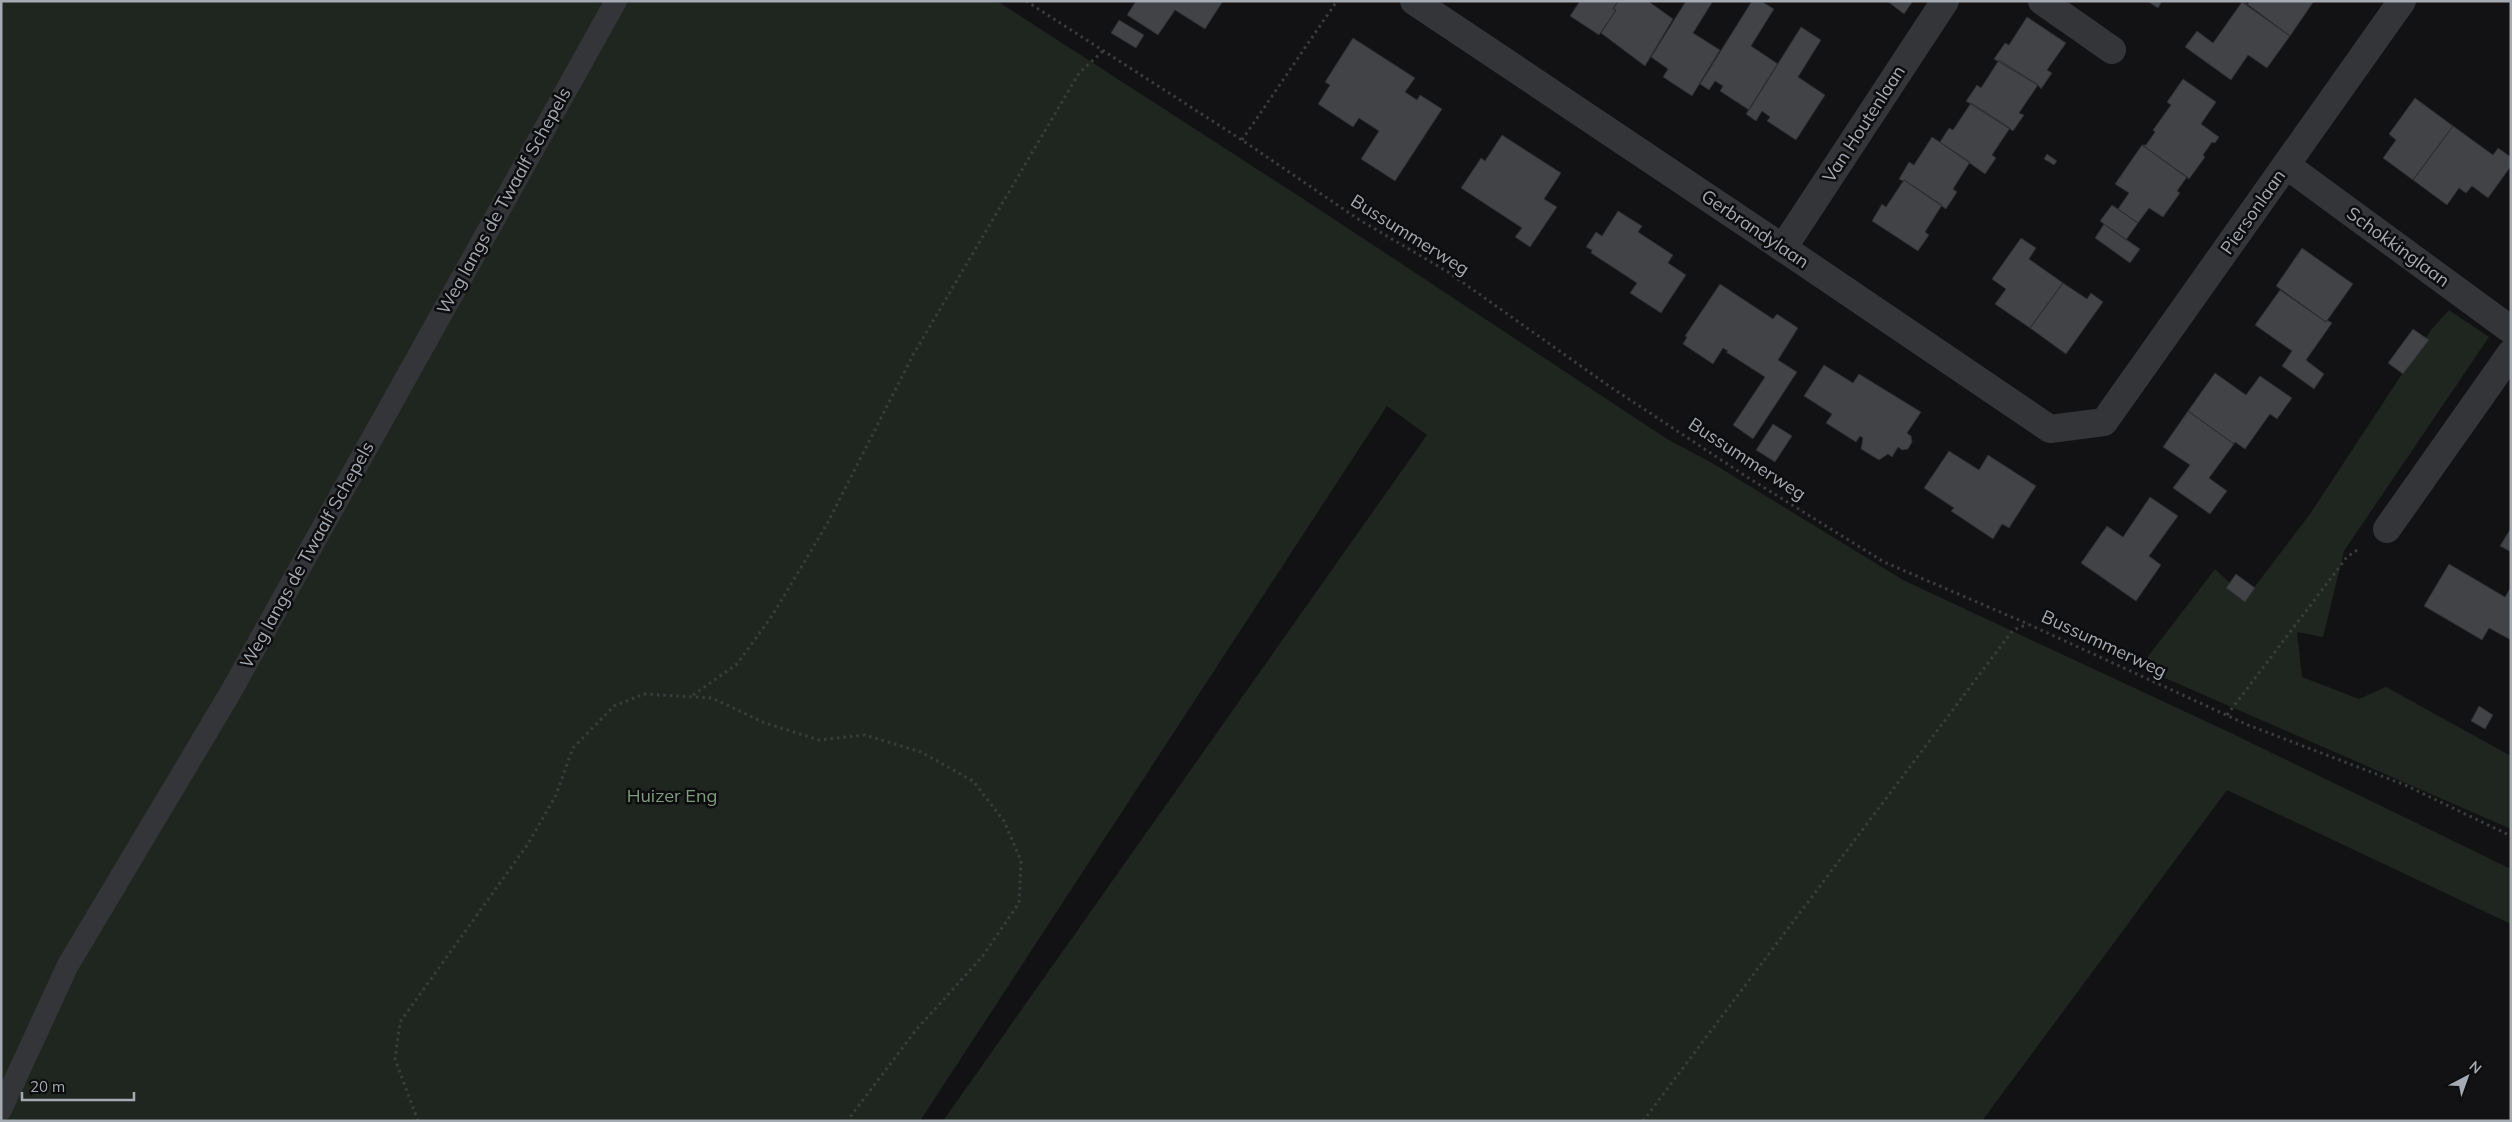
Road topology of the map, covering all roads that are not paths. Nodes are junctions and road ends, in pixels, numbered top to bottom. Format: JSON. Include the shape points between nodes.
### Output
{"nodes":[{"id":1,"x":616,"y":1,"type":"edge"},
{"id":2,"x":1414,"y":1,"type":"edge"},
{"id":3,"x":1945,"y":1,"type":"edge"},
{"id":4,"x":2042,"y":1,"type":"edge"},
{"id":5,"x":2402,"y":1,"type":"edge"},
{"id":6,"x":2112,"y":50,"type":"dead end"},
{"id":7,"x":2286,"y":165,"type":"junction"},
{"id":8,"x":1783,"y":248,"type":"junction"},
{"id":9,"x":2511,"y":330,"type":"edge"},
{"id":10,"x":2511,"y":353,"type":"edge"},
{"id":11,"x":2104,"y":422,"type":"joint"},
{"id":12,"x":2387,"y":529,"type":"road end"},
{"id":13,"x":1,"y":1110,"type":"edge"}],
"edges":[{"from":1,"to":13,"type":"lane","name":"Weg langs de Twaalf Schepels","via":[[229,695],[68,965]]},
{"from":2,"to":8,"type":"street","name":"Gerbrandylaan"},
{"from":3,"to":8,"type":"street","name":"Van Houtenlaan"},
{"from":4,"to":6,"type":"street"},
{"from":5,"to":7,"type":"street","name":"Piersonlaan"},
{"from":7,"to":9,"type":"street","name":"Schokkinglaan"},
{"from":7,"to":11,"type":"street","name":"Piersonlaan"},
{"from":8,"to":11,"type":"street","name":"Gerbrandylaan","via":[[2050,429]]},
{"from":10,"to":12,"type":"street"}]}
